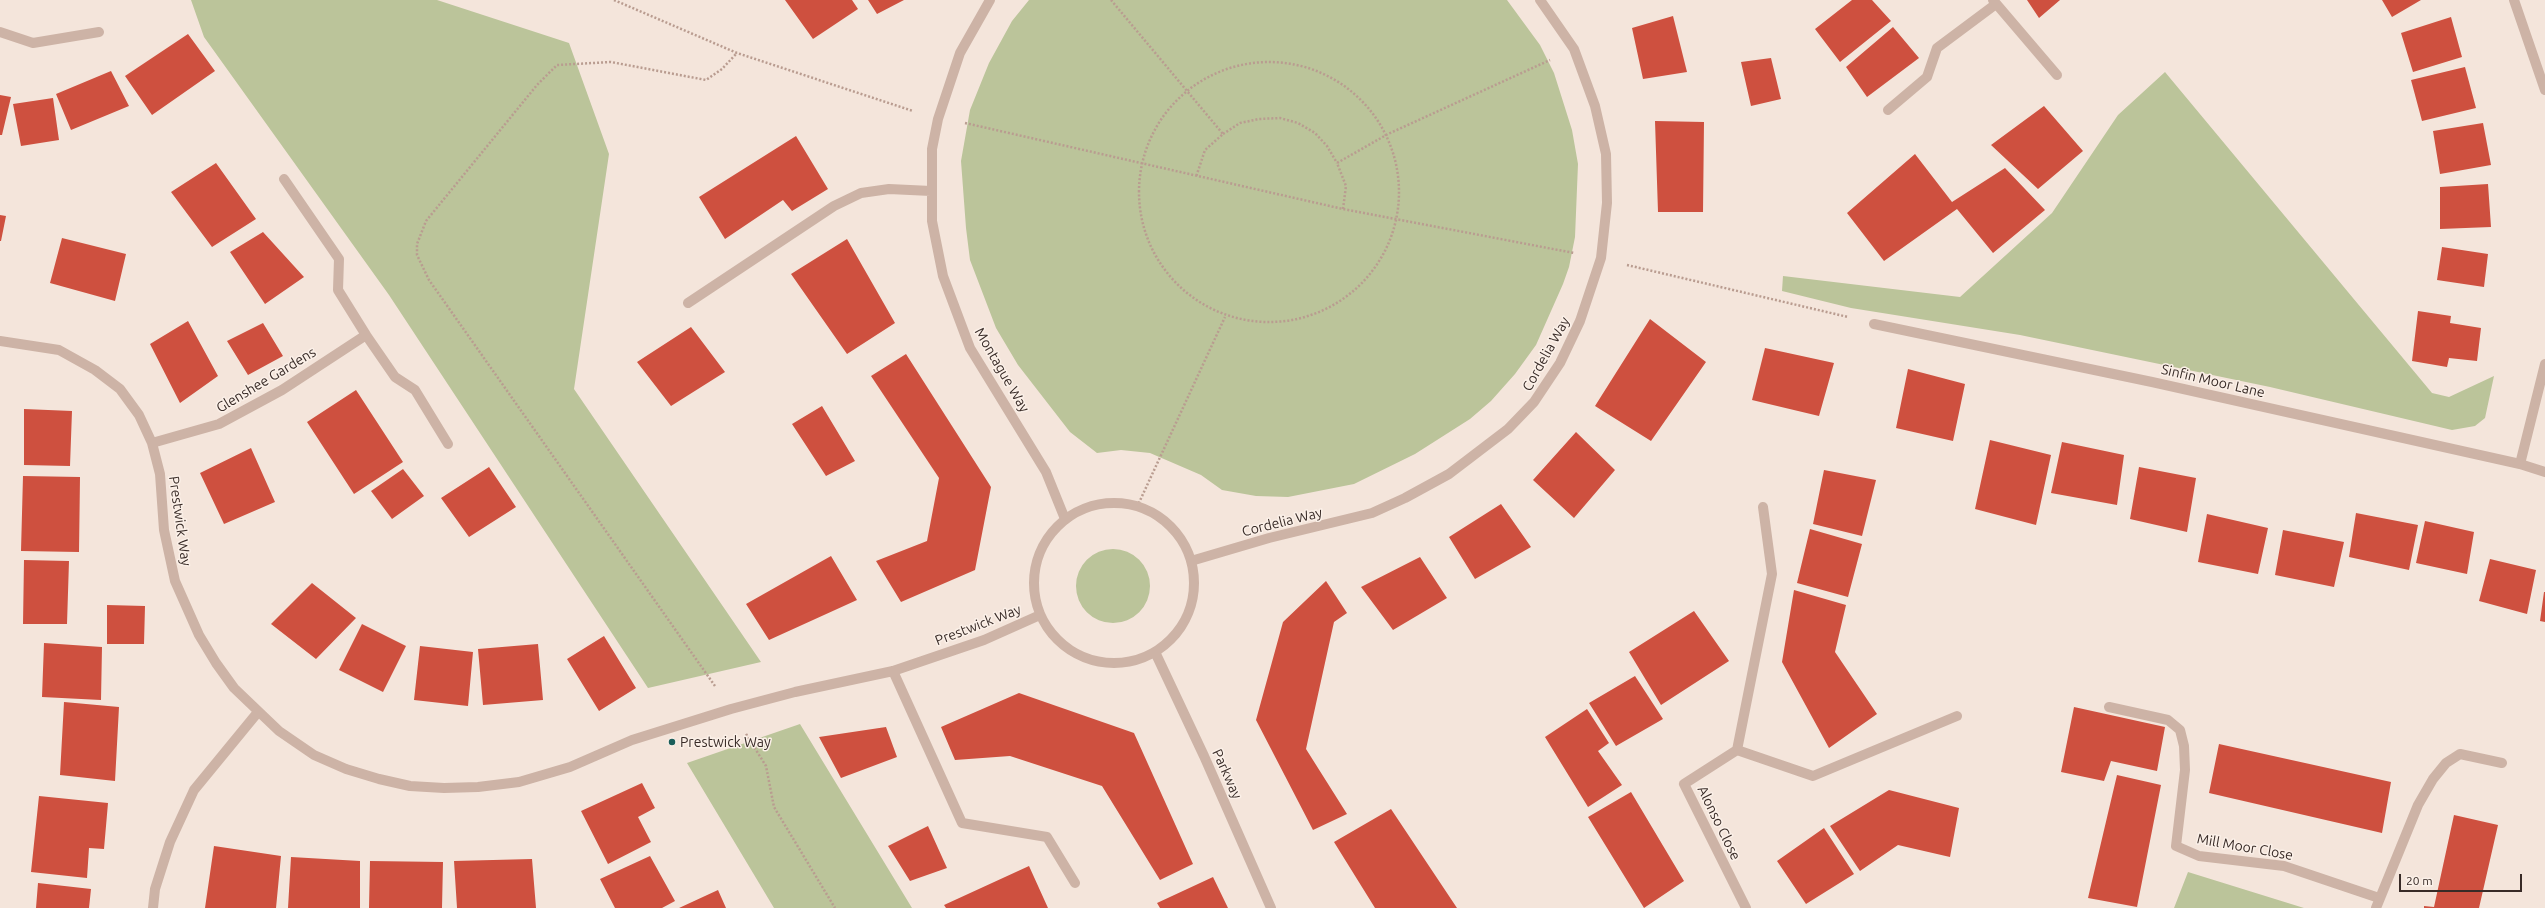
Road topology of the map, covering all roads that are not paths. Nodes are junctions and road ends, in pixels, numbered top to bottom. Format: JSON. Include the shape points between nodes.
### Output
{"nodes":[{"id":1,"x":990,"y":0,"type":"edge"},
{"id":2,"x":1540,"y":0,"type":"edge"},
{"id":3,"x":2514,"y":0,"type":"edge"},
{"id":4,"x":1994,"y":2,"type":"edge"},
{"id":5,"x":0,"y":32,"type":"edge"},
{"id":6,"x":99,"y":32,"type":"dead end"},
{"id":7,"x":2057,"y":75,"type":"dead end"},
{"id":8,"x":2545,"y":90,"type":"edge"},
{"id":9,"x":1888,"y":110,"type":"dead end"},
{"id":10,"x":284,"y":179,"type":"dead end"},
{"id":11,"x":931,"y":191,"type":"junction"},
{"id":12,"x":688,"y":303,"type":"dead end"},
{"id":13,"x":1874,"y":324,"type":"road end"},
{"id":14,"x":366,"y":335,"type":"junction"},
{"id":15,"x":0,"y":341,"type":"edge"},
{"id":16,"x":2545,"y":364,"type":"edge"},
{"id":17,"x":152,"y":444,"type":"junction"},
{"id":18,"x":448,"y":444,"type":"dead end"},
{"id":19,"x":2520,"y":464,"type":"junction"},
{"id":20,"x":2545,"y":472,"type":"edge"},
{"id":21,"x":1763,"y":507,"type":"dead end"},
{"id":22,"x":1065,"y":519,"type":"junction"},
{"id":23,"x":1191,"y":561,"type":"junction"},
{"id":24,"x":1040,"y":616,"type":"junction"},
{"id":25,"x":1155,"y":652,"type":"junction"},
{"id":26,"x":893,"y":671,"type":"junction"},
{"id":27,"x":2109,"y":707,"type":"dead end"},
{"id":28,"x":258,"y":712,"type":"junction"},
{"id":29,"x":1956,"y":716,"type":"dead end"},
{"id":30,"x":1737,"y":750,"type":"junction"},
{"id":31,"x":2502,"y":763,"type":"dead end"},
{"id":32,"x":1075,"y":883,"type":"dead end"},
{"id":33,"x":2379,"y":898,"type":"junction"},
{"id":34,"x":153,"y":908,"type":"edge"},
{"id":35,"x":1272,"y":908,"type":"edge"},
{"id":36,"x":1746,"y":908,"type":"edge"},
{"id":37,"x":2376,"y":908,"type":"edge"}],
"edges":[{"from":1,"to":11,"type":"street","name":"Montague Way","via":[[960,53],[938,119],[932,150]]},
{"from":2,"to":23,"type":"street","name":"Cordelia Way","via":[[1574,49],[1595,106],[1606,154],[1607,203],[1601,258],[1580,322],[1560,363],[1534,402],[1483,450],[1449,474],[1372,513],[1269,538]]},
{"from":3,"to":8,"type":"street"},
{"from":4,"to":7,"type":"street"},
{"from":4,"to":9,"type":"street","via":[[1937,48],[1928,77]]},
{"from":5,"to":6,"type":"street","via":[[33,43]]},
{"from":10,"to":14,"type":"street","via":[[339,259],[338,290]]},
{"from":11,"to":12,"type":"street","via":[[889,189],[861,193],[834,206]]},
{"from":11,"to":22,"type":"street","name":"Montague Way","via":[[932,221],[943,276],[967,341],[1046,472]]},
{"from":13,"to":19,"type":"street","name":"Sinfin Moor Lane","via":[[2152,382]]},
{"from":14,"to":17,"type":"street","name":"Glenshee Gardens","via":[[282,390],[219,424]]},
{"from":14,"to":18,"type":"street","via":[[394,377],[415,390]]},
{"from":15,"to":17,"type":"street","name":"Prestwick Way","via":[[59,350],[95,370],[120,389],[139,415]]},
{"from":16,"to":19,"type":"street"},
{"from":17,"to":28,"type":"street","name":"Prestwick Way","via":[[160,474],[169,559],[186,610],[216,663],[234,688]]},
{"from":19,"to":20,"type":"street","name":"Sinfin Moor Lane"},
{"from":21,"to":30,"type":"street","via":[[1772,574]]},
{"from":22,"to":23,"type":"street","via":[[1087,507],[1112,503],[1137,506],[1160,518],[1174,532]]},
{"from":22,"to":24,"type":"street","via":[[1047,538],[1036,563],[1034,589]]},
{"from":23,"to":25,"type":"street","via":[[1194,587],[1189,612],[1175,635]]},
{"from":24,"to":25,"type":"street","via":[[1055,638],[1083,657],[1103,663],[1130,661]]},
{"from":24,"to":26,"type":"street","name":"Prestwick Way","via":[[984,640]]},
{"from":25,"to":35,"type":"street","name":"Parkway"},
{"from":26,"to":28,"type":"street","name":"Prestwick Way","via":[[731,709],[632,740],[570,767],[519,782],[478,788],[410,786],[346,769],[314,755],[279,731]]},
{"from":26,"to":32,"type":"street","via":[[962,823],[1047,837]]},
{"from":27,"to":33,"type":"street","name":"Mill Moor Close","via":[[2168,720],[2180,730],[2185,770],[2176,846],[2200,856],[2284,866]]},
{"from":28,"to":34,"type":"street","via":[[194,790],[170,842],[155,889]]},
{"from":29,"to":30,"type":"street","via":[[1813,776]]},
{"from":30,"to":36,"type":"street","name":"Alonso Close","via":[[1684,784]]},
{"from":31,"to":33,"type":"street","via":[[2460,754],[2446,763],[2418,805]]},
{"from":33,"to":37,"type":"street"}]}
